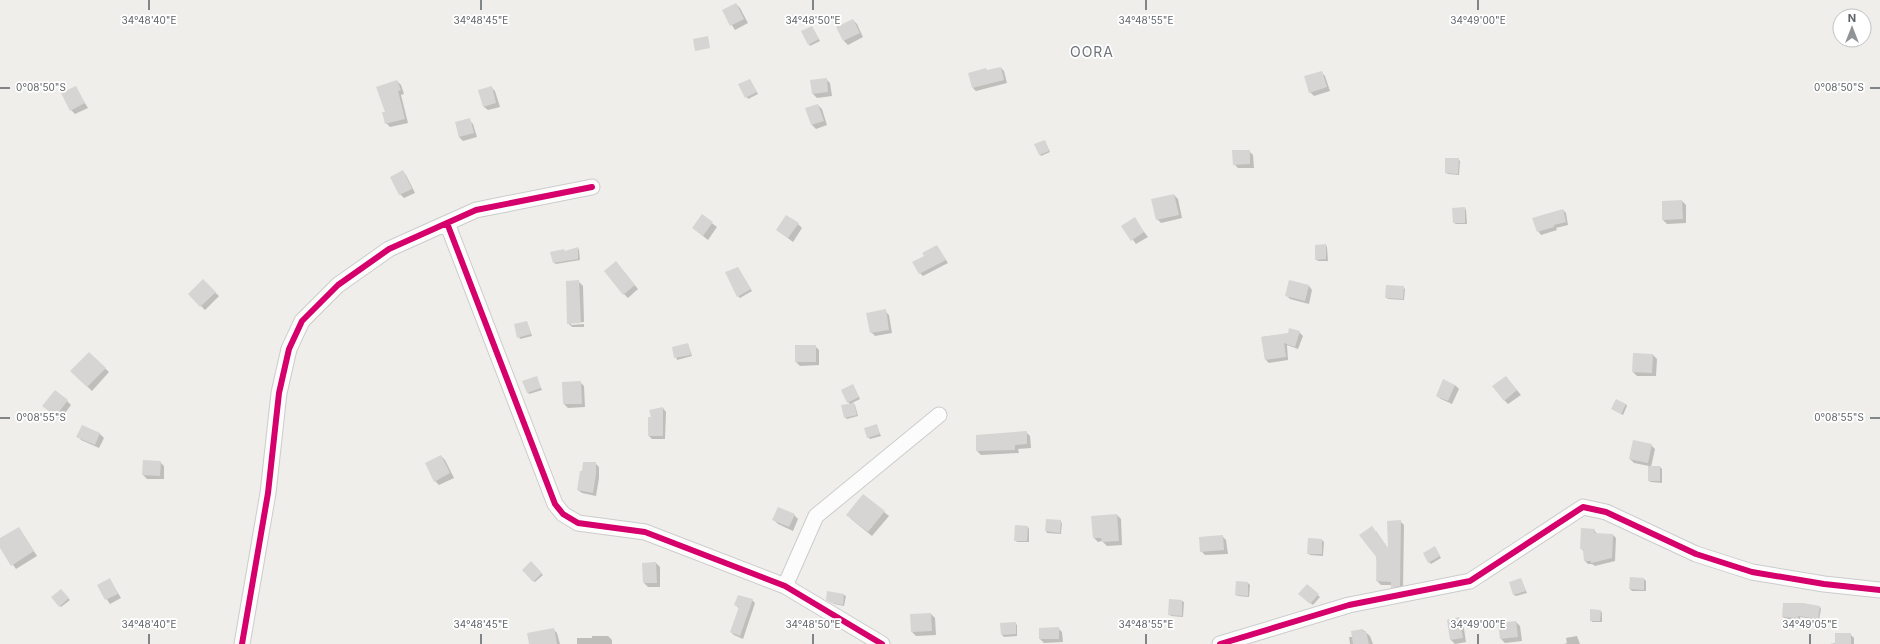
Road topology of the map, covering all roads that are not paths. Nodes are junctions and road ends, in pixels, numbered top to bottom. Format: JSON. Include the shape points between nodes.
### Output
{"nodes":[{"id":1,"x":592,"y":187,"type":"dead end"},
{"id":2,"x":447,"y":223,"type":"junction"},
{"id":3,"x":939,"y":415,"type":"dead end"},
{"id":4,"x":785,"y":586,"type":"junction"},
{"id":5,"x":1880,"y":590,"type":"edge"},
{"id":6,"x":242,"y":644,"type":"edge"},
{"id":7,"x":882,"y":644,"type":"edge"},
{"id":8,"x":1220,"y":644,"type":"edge"}],
"edges":[{"from":1,"to":2,"type":"street","via":[[476,210]]},
{"from":2,"to":4,"type":"street","via":[[555,504],[563,514],[578,523],[645,532]]},
{"from":2,"to":6,"type":"street","via":[[389,249],[338,285],[302,321],[290,349],[279,393],[268,493]]},
{"from":3,"to":4,"type":"street","via":[[816,516]]},
{"from":4,"to":7,"type":"street"},
{"from":5,"to":8,"type":"street","via":[[1752,572],[1696,554],[1606,512],[1583,507],[1470,581],[1349,605]]}]}
